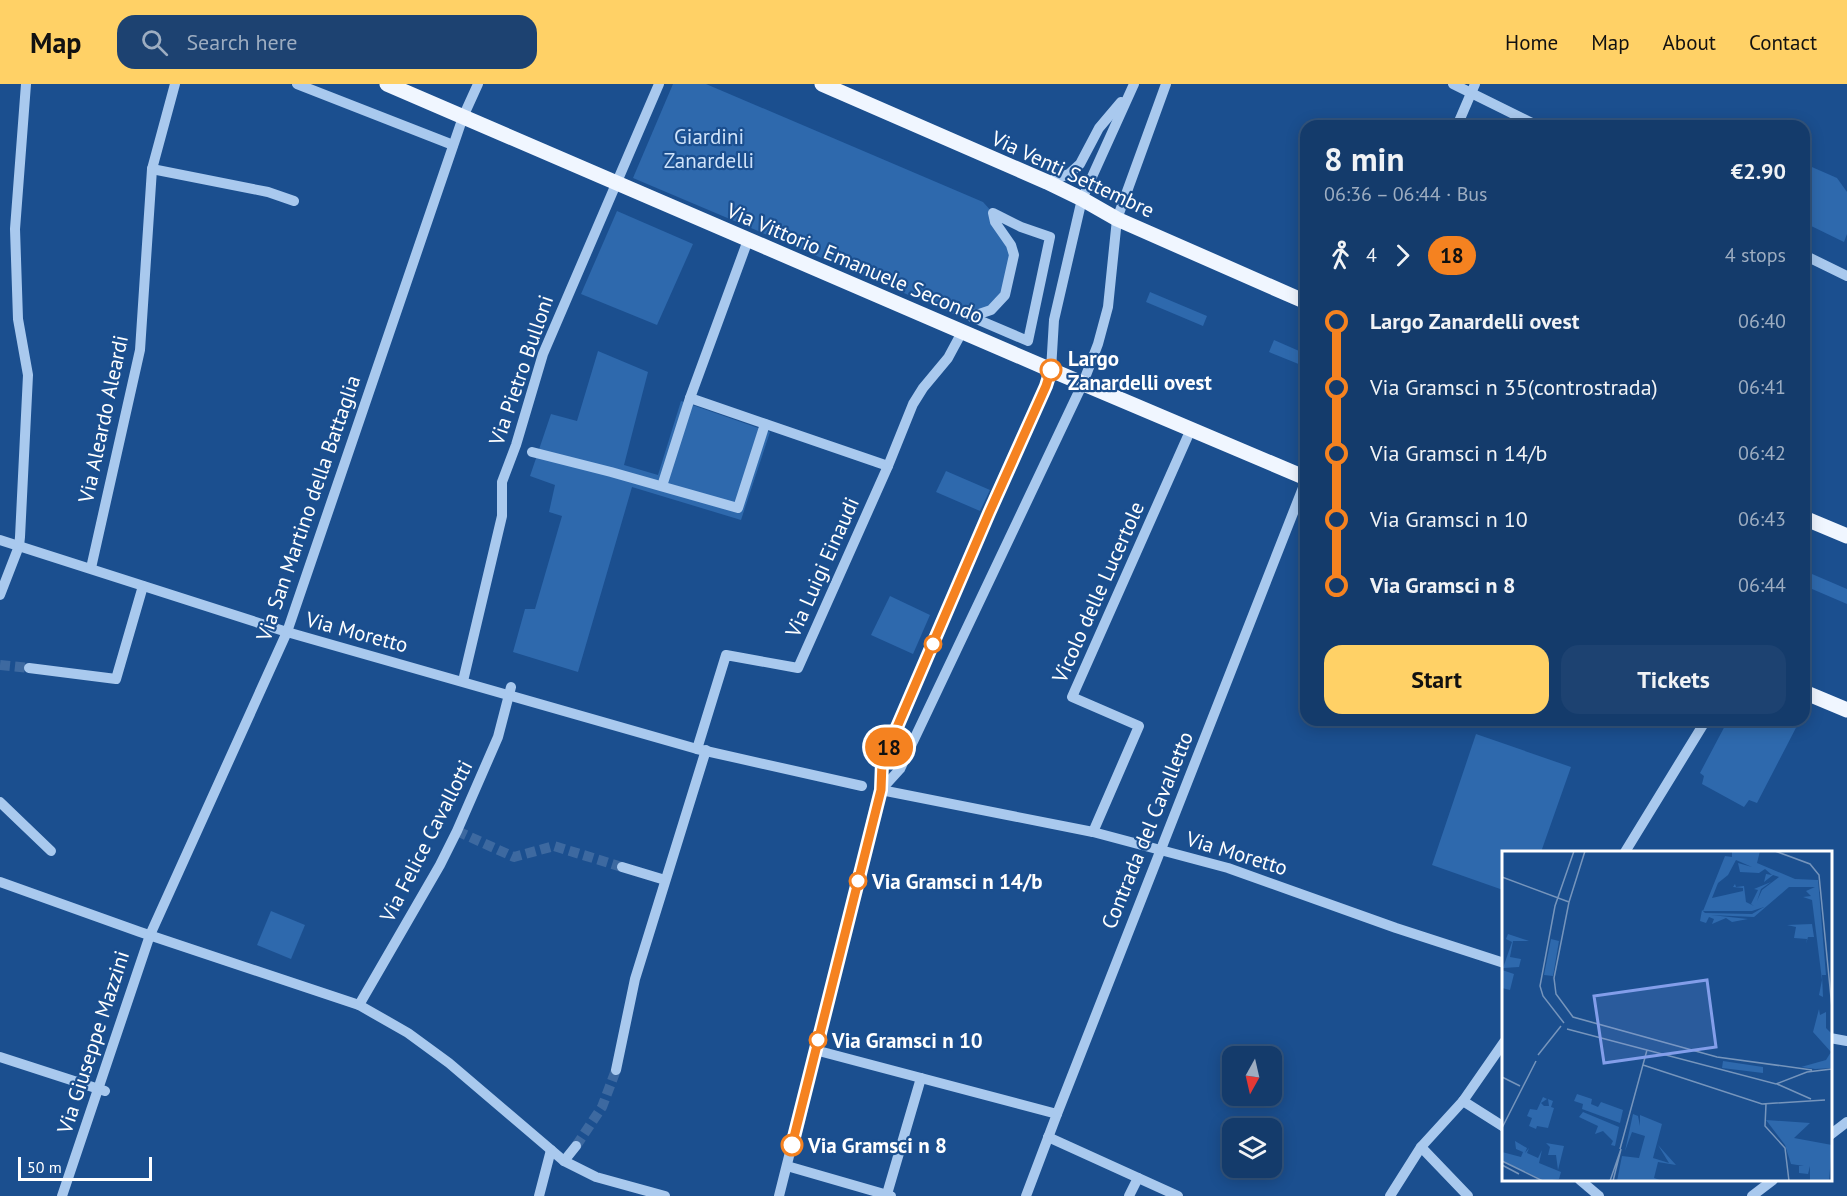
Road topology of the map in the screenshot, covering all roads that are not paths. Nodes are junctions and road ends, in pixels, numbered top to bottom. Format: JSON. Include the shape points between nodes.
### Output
{"nodes":[{"id":1,"x":26,"y":84,"type":"edge"},
{"id":2,"x":176,"y":84,"type":"edge"},
{"id":3,"x":297,"y":84,"type":"edge"},
{"id":4,"x":387,"y":84,"type":"edge"},
{"id":5,"x":478,"y":84,"type":"edge"},
{"id":6,"x":659,"y":84,"type":"edge"},
{"id":7,"x":822,"y":84,"type":"edge"},
{"id":8,"x":1166,"y":84,"type":"edge"},
{"id":9,"x":1453,"y":84,"type":"edge"},
{"id":10,"x":1132,"y":88,"type":"edge"},
{"id":11,"x":1473,"y":89,"type":"edge"},
{"id":12,"x":463,"y":117,"type":"junction"},
{"id":13,"x":1460,"y":120,"type":"edge"},
{"id":14,"x":1527,"y":120,"type":"edge"},
{"id":15,"x":453,"y":146,"type":"junction"},
{"id":16,"x":152,"y":169,"type":"junction"},
{"id":17,"x":1047,"y":182,"type":"junction"},
{"id":18,"x":616,"y":183,"type":"junction"},
{"id":19,"x":1083,"y":199,"type":"junction"},
{"id":20,"x":294,"y":201,"type":"dead end"},
{"id":21,"x":1117,"y":219,"type":"junction"},
{"id":22,"x":1050,"y":237,"type":"joint"},
{"id":23,"x":748,"y":240,"type":"junction"},
{"id":24,"x":1810,"y":258,"type":"edge"},
{"id":25,"x":1847,"y":276,"type":"edge"},
{"id":26,"x":1300,"y":299,"type":"edge"},
{"id":27,"x":962,"y":332,"type":"junction"},
{"id":28,"x":1051,"y":370,"type":"junction"},
{"id":29,"x":1083,"y":383,"type":"junction"},
{"id":30,"x":690,"y":398,"type":"junction"},
{"id":31,"x":765,"y":423,"type":"junction"},
{"id":32,"x":1191,"y":429,"type":"junction"},
{"id":33,"x":532,"y":452,"type":"dead end"},
{"id":34,"x":888,"y":466,"type":"junction"},
{"id":35,"x":1300,"y":476,"type":"edge"},
{"id":36,"x":662,"y":486,"type":"junction"},
{"id":37,"x":1300,"y":494,"type":"edge"},
{"id":38,"x":1810,"y":521,"type":"edge"},
{"id":39,"x":1847,"y":536,"type":"edge"},
{"id":40,"x":0,"y":540,"type":"edge"},
{"id":41,"x":19,"y":546,"type":"junction"},
{"id":42,"x":92,"y":568,"type":"junction"},
{"id":43,"x":143,"y":586,"type":"junction"},
{"id":44,"x":0,"y":595,"type":"edge"},
{"id":45,"x":287,"y":633,"type":"junction"},
{"id":46,"x":29,"y":668,"type":"tunnel mouth"},
{"id":47,"x":463,"y":681,"type":"junction"},
{"id":48,"x":510,"y":690,"type":"junction"},
{"id":49,"x":1810,"y":695,"type":"edge"},
{"id":50,"x":1847,"y":710,"type":"edge"},
{"id":51,"x":1702,"y":726,"type":"edge"},
{"id":52,"x":702,"y":749,"type":"junction"},
{"id":53,"x":862,"y":786,"type":"dead end"},
{"id":54,"x":881,"y":790,"type":"junction"},
{"id":55,"x":0,"y":802,"type":"edge"},
{"id":56,"x":1093,"y":832,"type":"junction"},
{"id":57,"x":1160,"y":850,"type":"junction"},
{"id":58,"x":1626,"y":851,"type":"edge"},
{"id":59,"x":51,"y":852,"type":"dead end"},
{"id":60,"x":622,"y":867,"type":"tunnel mouth"},
{"id":61,"x":667,"y":875,"type":"junction"},
{"id":62,"x":0,"y":882,"type":"edge"},
{"id":63,"x":150,"y":935,"type":"junction"},
{"id":64,"x":1502,"y":963,"type":"edge"},
{"id":65,"x":359,"y":1005,"type":"junction"},
{"id":66,"x":1832,"y":1038,"type":"edge"},
{"id":67,"x":1847,"y":1041,"type":"edge"},
{"id":68,"x":1502,"y":1043,"type":"edge"},
{"id":69,"x":815,"y":1050,"type":"junction"},
{"id":70,"x":0,"y":1057,"type":"edge"},
{"id":71,"x":616,"y":1070,"type":"tunnel mouth"},
{"id":72,"x":921,"y":1078,"type":"junction"},
{"id":73,"x":102,"y":1090,"type":"junction"},
{"id":74,"x":1463,"y":1101,"type":"junction"},
{"id":75,"x":1057,"y":1114,"type":"junction"},
{"id":76,"x":1847,"y":1122,"type":"edge"},
{"id":77,"x":1502,"y":1126,"type":"edge"},
{"id":78,"x":1832,"y":1133,"type":"edge"},
{"id":79,"x":1048,"y":1137,"type":"junction"},
{"id":80,"x":576,"y":1146,"type":"tunnel mouth"},
{"id":81,"x":1421,"y":1148,"type":"junction"},
{"id":82,"x":551,"y":1150,"type":"junction"},
{"id":83,"x":564,"y":1161,"type":"junction"},
{"id":84,"x":787,"y":1166,"type":"junction"},
{"id":85,"x":1138,"y":1178,"type":"junction"},
{"id":86,"x":1582,"y":1181,"type":"edge"},
{"id":87,"x":1771,"y":1181,"type":"edge"},
{"id":88,"x":889,"y":1195,"type":"edge"},
{"id":89,"x":62,"y":1196,"type":"edge"},
{"id":90,"x":539,"y":1196,"type":"edge"},
{"id":91,"x":665,"y":1196,"type":"edge"},
{"id":92,"x":779,"y":1196,"type":"edge"},
{"id":93,"x":1026,"y":1196,"type":"edge"},
{"id":94,"x":1129,"y":1196,"type":"edge"},
{"id":95,"x":1178,"y":1196,"type":"edge"},
{"id":96,"x":1390,"y":1196,"type":"edge"},
{"id":97,"x":1468,"y":1196,"type":"edge"},
{"id":98,"x":1599,"y":1196,"type":"edge"},
{"id":99,"x":1752,"y":1196,"type":"edge"}],
"edges":[{"from":1,"to":41,"type":"street","via":[[15,229],[18,319],[28,375]]},
{"from":2,"to":16,"type":"street","name":"Via Aleardo Aleardi"},
{"from":3,"to":15,"type":"street"},
{"from":4,"to":12,"type":"main road","name":"Via Vittorio Emanuele Secondo"},
{"from":5,"to":12,"type":"street","name":"Via San Martino della Battaglia"},
{"from":6,"to":18,"type":"street","name":"Via Pietro Bulloni"},
{"from":7,"to":17,"type":"main road","name":"Via Venti Settembre"},
{"from":8,"to":21,"type":"street"},
{"from":9,"to":11,"type":"street"},
{"from":10,"to":17,"type":"street","via":[[1099,128],[1080,164],[1070,174]]},
{"from":10,"to":19,"type":"street"},
{"from":11,"to":13,"type":"street"},
{"from":11,"to":14,"type":"street"},
{"from":12,"to":15,"type":"street","name":"Via San Martino della Battaglia"},
{"from":12,"to":18,"type":"main road","name":"Via Vittorio Emanuele Secondo"},
{"from":15,"to":45,"type":"street","name":"Via San Martino della Battaglia"},
{"from":16,"to":20,"type":"street","via":[[268,192]]},
{"from":16,"to":42,"type":"street","name":"Via Aleardo Aleardi","via":[[140,350]]},
{"from":17,"to":19,"type":"main road","name":"Via Venti Settembre"},
{"from":18,"to":23,"type":"main road","name":"Via Vittorio Emanuele Secondo"},
{"from":18,"to":47,"type":"street","name":"Via Pietro Bulloni","via":[[543,354],[502,482],[502,516]]},
{"from":19,"to":21,"type":"main road","name":"Via Venti Settembre"},
{"from":19,"to":28,"type":"street","via":[[1054,320]]},
{"from":21,"to":26,"type":"main road","name":"Via Venti Settembre"},
{"from":21,"to":29,"type":"street","via":[[1108,308]]},
{"from":22,"to":22,"type":"street","via":[[993,213],[1014,255],[1005,295],[991,310],[967,315],[1028,341]]},
{"from":23,"to":27,"type":"main road","name":"Via Vittorio Emanuele Secondo"},
{"from":23,"to":30,"type":"street"},
{"from":24,"to":25,"type":"street"},
{"from":27,"to":28,"type":"main road","name":"Via Vittorio Emanuele Secondo"},
{"from":27,"to":34,"type":"street","name":"Via Luigi Einaudi","via":[[948,358],[913,404]]},
{"from":28,"to":29,"type":"main road","name":"Via Vittorio Emanuele Secondo"},
{"from":28,"to":54,"type":"street","via":[[882,762]]},
{"from":29,"to":32,"type":"main road","name":"Via Vittorio Emanuele Secondo"},
{"from":29,"to":54,"type":"street","via":[[900,770]]},
{"from":30,"to":31,"type":"street"},
{"from":30,"to":36,"type":"street"},
{"from":31,"to":34,"type":"street"},
{"from":31,"to":36,"type":"street","via":[[738,508]]},
{"from":32,"to":35,"type":"main road","name":"Via Vittorio Emanuele Secondo"},
{"from":32,"to":56,"type":"street","name":"Vicolo delle Lucertole","via":[[1072,697],[1139,726]]},
{"from":33,"to":36,"type":"street"},
{"from":34,"to":52,"type":"street","name":"Via Luigi Einaudi","via":[[798,668],[726,655]]},
{"from":37,"to":57,"type":"street","name":"Contrada del Cavalletto"},
{"from":38,"to":39,"type":"main road"},
{"from":40,"to":41,"type":"street","name":"Via Moretto"},
{"from":41,"to":42,"type":"street","name":"Via Moretto"},
{"from":41,"to":44,"type":"street"},
{"from":42,"to":43,"type":"street","name":"Via Moretto"},
{"from":43,"to":45,"type":"street","name":"Via Moretto"},
{"from":43,"to":46,"type":"street","via":[[116,680]]},
{"from":45,"to":47,"type":"street","name":"Via Moretto"},
{"from":45,"to":63,"type":"street","name":"Via San Martino della Battaglia"},
{"from":47,"to":48,"type":"street","name":"Via Moretto"},
{"from":48,"to":52,"type":"street","name":"Via Moretto"},
{"from":48,"to":65,"type":"street","name":"Via Felice Cavallotti","via":[[498,737],[449,848]]},
{"from":49,"to":50,"type":"main road"},
{"from":51,"to":58,"type":"street"},
{"from":52,"to":53,"type":"street","name":"Via Moretto"},
{"from":52,"to":61,"type":"street"},
{"from":54,"to":56,"type":"street","name":"Via Moretto"},
{"from":54,"to":69,"type":"street"},
{"from":55,"to":59,"type":"street"},
{"from":56,"to":57,"type":"street","name":"Via Moretto"},
{"from":57,"to":64,"type":"street","name":"Via Moretto","via":[[1228,868]]},
{"from":57,"to":75,"type":"street","name":"Contrada del Cavalletto"},
{"from":60,"to":61,"type":"street"},
{"from":61,"to":71,"type":"street","via":[[635,979]]},
{"from":62,"to":63,"type":"street"},
{"from":63,"to":65,"type":"street"},
{"from":63,"to":73,"type":"street","name":"Via Giuseppe Mazzini"},
{"from":65,"to":82,"type":"street","via":[[408,1033],[449,1063]]},
{"from":66,"to":67,"type":"street"},
{"from":68,"to":74,"type":"street"},
{"from":69,"to":72,"type":"street"},
{"from":69,"to":84,"type":"street"},
{"from":70,"to":73,"type":"street"},
{"from":72,"to":75,"type":"street"},
{"from":72,"to":88,"type":"street"},
{"from":73,"to":89,"type":"street","name":"Via Giuseppe Mazzini"},
{"from":74,"to":77,"type":"street"},
{"from":74,"to":81,"type":"street"},
{"from":75,"to":79,"type":"street","name":"Contrada del Cavalletto"},
{"from":76,"to":78,"type":"street"},
{"from":79,"to":85,"type":"street"},
{"from":79,"to":93,"type":"street","name":"Contrada del Cavalletto"},
{"from":80,"to":83,"type":"street"},
{"from":81,"to":96,"type":"street"},
{"from":81,"to":97,"type":"street"},
{"from":82,"to":83,"type":"street"},
{"from":82,"to":90,"type":"street"},
{"from":83,"to":91,"type":"street","via":[[596,1177]]},
{"from":84,"to":88,"type":"street"},
{"from":84,"to":92,"type":"street"},
{"from":85,"to":94,"type":"street"},
{"from":85,"to":95,"type":"street"},
{"from":86,"to":98,"type":"street"},
{"from":87,"to":99,"type":"street"}]}
